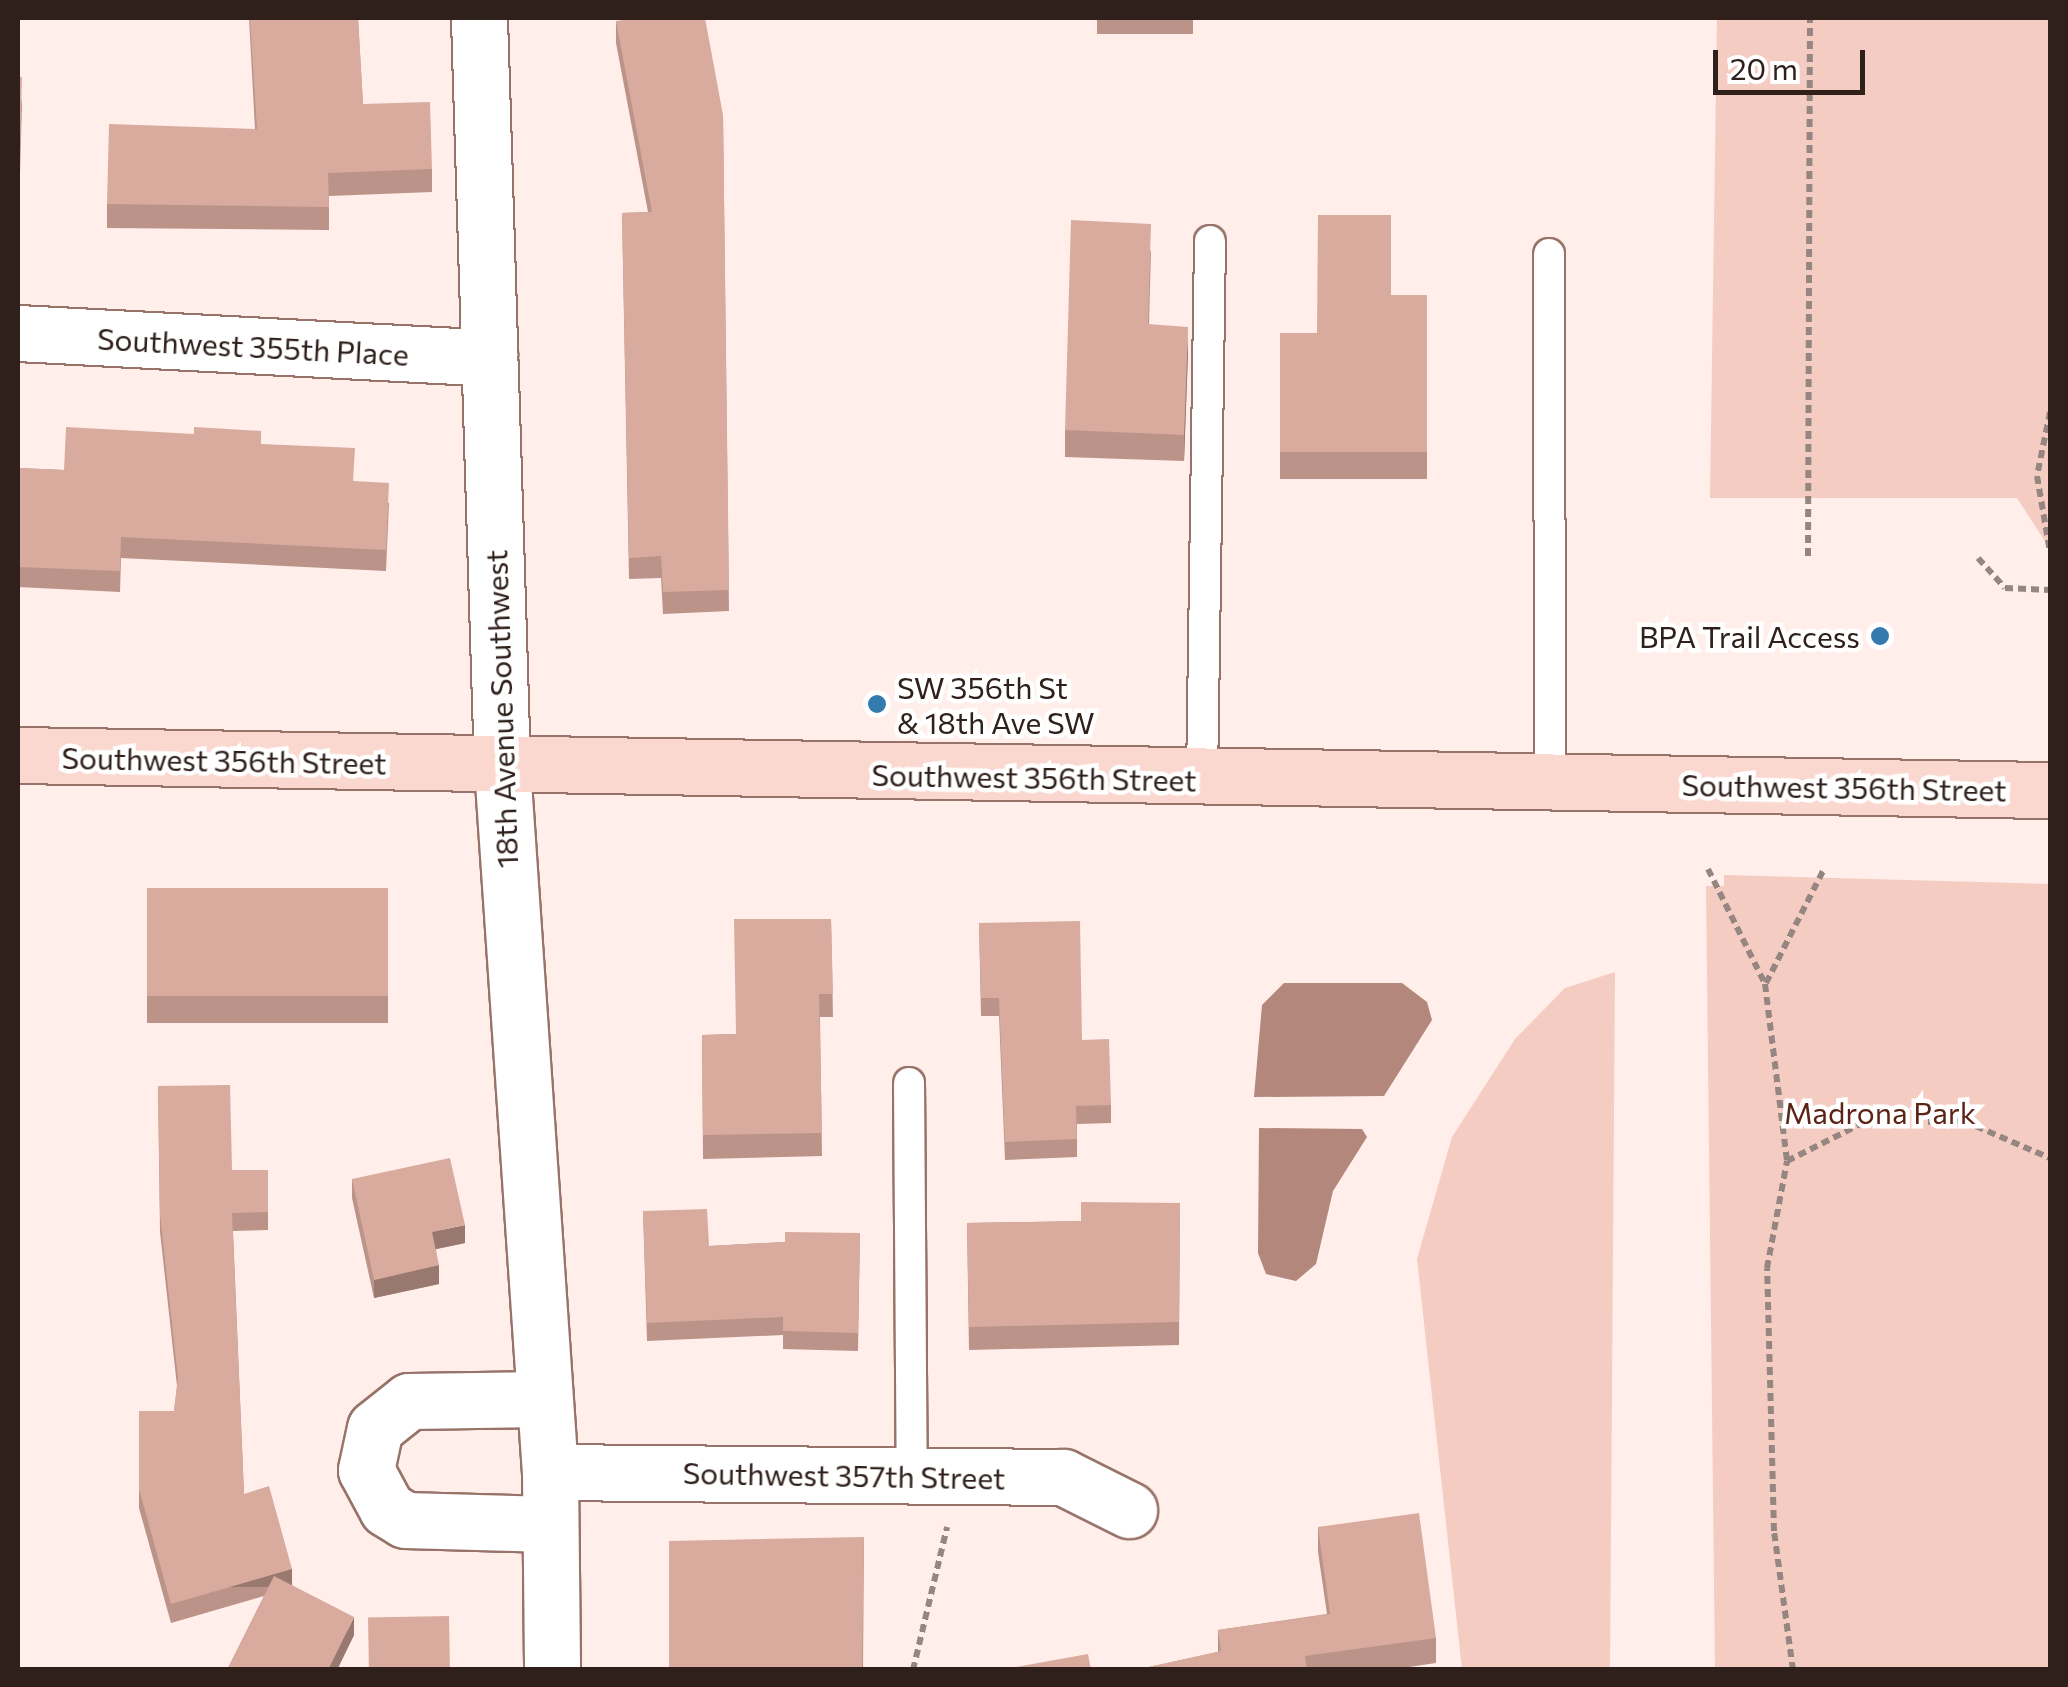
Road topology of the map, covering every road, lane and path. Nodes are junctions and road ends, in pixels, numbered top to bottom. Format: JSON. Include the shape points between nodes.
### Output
{"nodes":[{"id":1,"x":480,"y":18,"type":"edge"},
{"id":2,"x":1810,"y":18,"type":"edge"},
{"id":3,"x":1210,"y":241,"type":"dead end"},
{"id":4,"x":1550,"y":254,"type":"dead end"},
{"id":5,"x":18,"y":333,"type":"edge"},
{"id":6,"x":489,"y":358,"type":"junction"},
{"id":7,"x":2050,"y":412,"type":"edge"},
{"id":8,"x":2050,"y":552,"type":"edge"},
{"id":9,"x":1808,"y":556,"type":"dead end"},
{"id":10,"x":1978,"y":558,"type":"dead end"},
{"id":11,"x":2050,"y":590,"type":"edge"},
{"id":12,"x":18,"y":756,"type":"edge"},
{"id":13,"x":502,"y":766,"type":"junction"},
{"id":14,"x":1202,"y":780,"type":"junction"},
{"id":15,"x":1550,"y":782,"type":"junction"},
{"id":16,"x":2050,"y":790,"type":"edge"},
{"id":17,"x":1708,"y":869,"type":"dead end"},
{"id":18,"x":1822,"y":871,"type":"dead end"},
{"id":19,"x":1765,"y":984,"type":"junction"},
{"id":20,"x":910,"y":1083,"type":"dead end"},
{"id":21,"x":2050,"y":1158,"type":"edge"},
{"id":22,"x":1787,"y":1161,"type":"junction"},
{"id":23,"x":544,"y":1399,"type":"junction"},
{"id":24,"x":931,"y":1476,"type":"junction"},
{"id":25,"x":550,"y":1498,"type":"junction"},
{"id":26,"x":1129,"y":1510,"type":"dead end"},
{"id":27,"x":552,"y":1670,"type":"edge"},
{"id":28,"x":913,"y":1670,"type":"edge"},
{"id":29,"x":1792,"y":1670,"type":"edge"}],
"edges":[{"from":1,"to":6,"type":"street","name":"18th Avenue Southwest"},
{"from":2,"to":9,"type":"path"},
{"from":3,"to":14,"type":"lane"},
{"from":4,"to":15,"type":"lane"},
{"from":5,"to":6,"type":"street","name":"Southwest 355th Place"},
{"from":6,"to":13,"type":"street","name":"18th Avenue Southwest"},
{"from":7,"to":8,"type":"path","via":[[2037,476]]},
{"from":10,"to":11,"type":"path","via":[[2004,588]]},
{"from":12,"to":13,"type":"main road","name":"Southwest 356th Street"},
{"from":13,"to":14,"type":"main road","name":"Southwest 356th Street"},
{"from":13,"to":23,"type":"street","name":"18th Avenue Southwest"},
{"from":14,"to":15,"type":"main road","name":"Southwest 356th Street"},
{"from":15,"to":16,"type":"main road","name":"Southwest 356th Street"},
{"from":17,"to":19,"type":"path"},
{"from":18,"to":19,"type":"path"},
{"from":19,"to":22,"type":"path"},
{"from":20,"to":24,"type":"lane"},
{"from":21,"to":22,"type":"path","via":[[1964,1121],[1863,1122]]},
{"from":22,"to":29,"type":"path","via":[[1767,1268],[1774,1531]]},
{"from":23,"to":25,"type":"street","name":"18th Avenue Southwest"},
{"from":23,"to":25,"type":"street","via":[[409,1401],[375,1428],[366,1470],[386,1509],[406,1520]]},
{"from":24,"to":25,"type":"street","name":"Southwest 357th Street"},
{"from":24,"to":26,"type":"street","name":"Southwest 357th Street","via":[[1063,1477]]},
{"from":24,"to":28,"type":"path","via":[[945,1564]]},
{"from":25,"to":27,"type":"street","name":"18th Avenue Southwest"}]}
